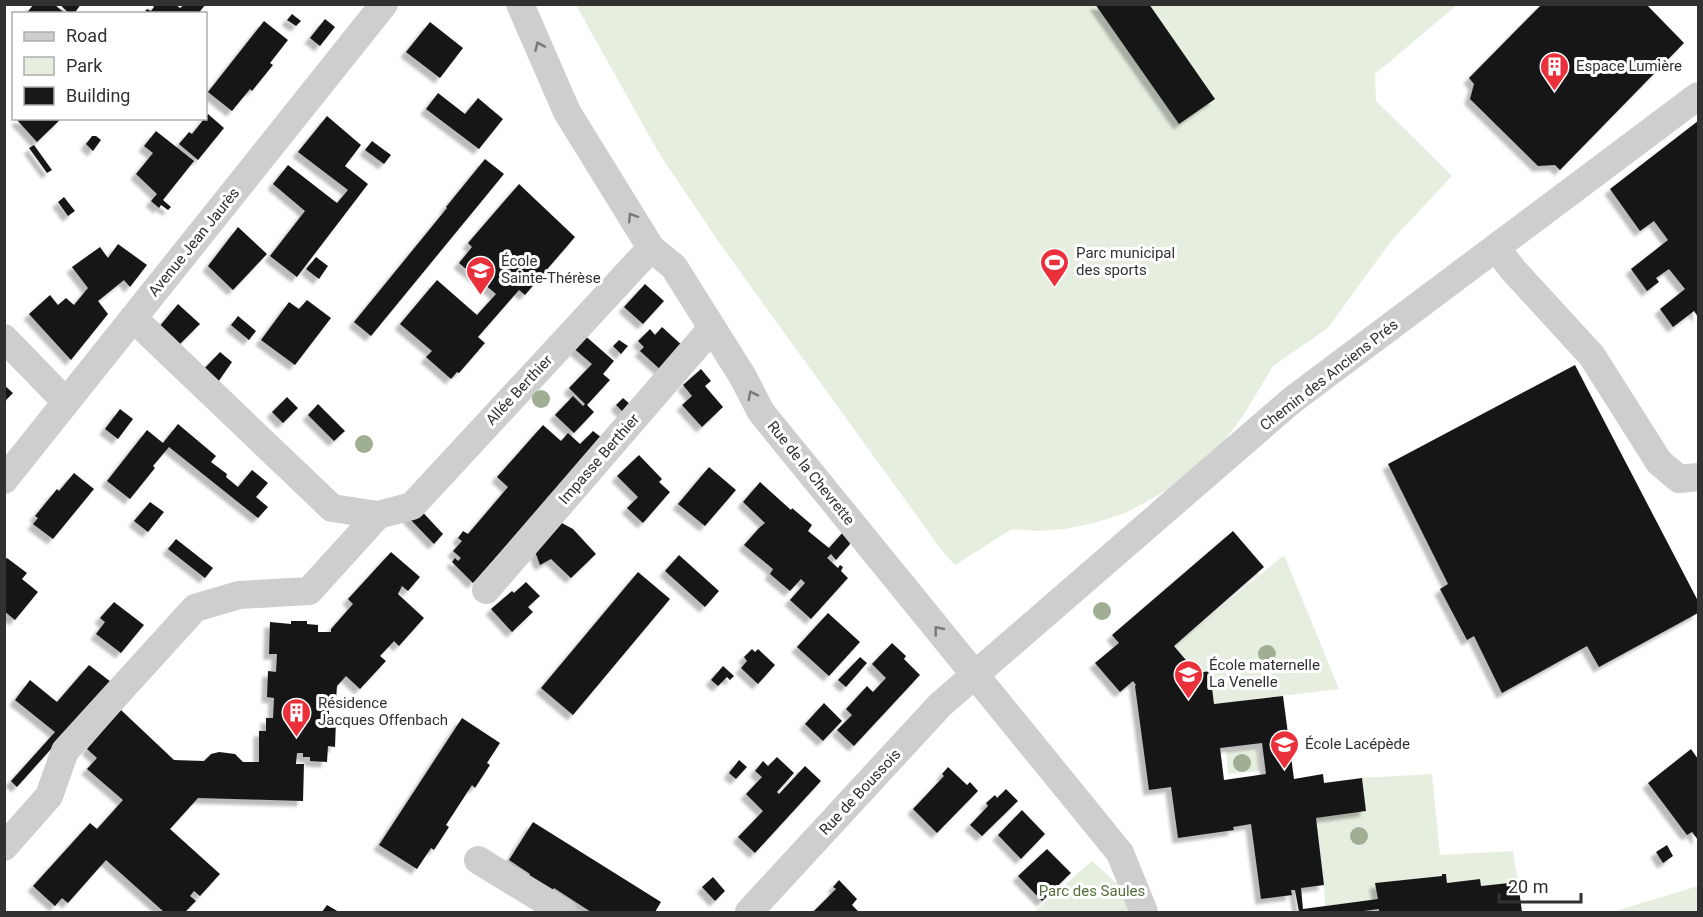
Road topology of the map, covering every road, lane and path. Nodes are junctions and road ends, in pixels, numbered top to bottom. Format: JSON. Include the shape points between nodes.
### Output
{"nodes":[{"id":1,"x":384,"y":4,"type":"edge"},
{"id":2,"x":520,"y":4,"type":"edge"},
{"id":3,"x":1698,"y":96,"type":"edge"},
{"id":4,"x":651,"y":248,"type":"junction"},
{"id":5,"x":1496,"y":248,"type":"junction"},
{"id":6,"x":133,"y":318,"type":"junction"},
{"id":7,"x":712,"y":328,"type":"junction"},
{"id":8,"x":4,"y":338,"type":"edge"},
{"id":9,"x":66,"y":402,"type":"junction"},
{"id":10,"x":4,"y":480,"type":"edge"},
{"id":11,"x":1692,"y":482,"type":"edge"},
{"id":12,"x":378,"y":515,"type":"junction"},
{"id":13,"x":486,"y":590,"type":"dead end"},
{"id":14,"x":975,"y":675,"type":"junction"},
{"id":15,"x":4,"y":847,"type":"edge"},
{"id":16,"x":478,"y":860,"type":"dead end"},
{"id":17,"x":563,"y":912,"type":"edge"},
{"id":18,"x":749,"y":912,"type":"edge"},
{"id":19,"x":1144,"y":912,"type":"edge"}],
"edges":[{"from":1,"to":6,"type":"street","name":"Avenue Jean Jaurès"},
{"from":4,"to":2,"type":"street","name":"Rue de la Chevrette","one_way":true,"via":[[567,112]]},
{"from":3,"to":5,"type":"street","name":"Chemin des Anciens Prés"},
{"from":4,"to":7,"type":"street","name":"Rue de la Chevrette","via":[[674,267]]},
{"from":4,"to":12,"type":"street","name":"Allée Berthier","via":[[412,506]]},
{"from":5,"to":11,"type":"street","via":[[1592,356],[1659,462]]},
{"from":5,"to":14,"type":"street","name":"Chemin des Anciens Prés","via":[[1291,401]]},
{"from":6,"to":9,"type":"street","name":"Avenue Jean Jaurès"},
{"from":6,"to":12,"type":"street","via":[[332,508]]},
{"from":7,"to":13,"type":"street","name":"Impasse Berthier"},
{"from":14,"to":7,"type":"street","name":"Rue de la Chevrette","one_way":true,"via":[[761,412]]},
{"from":8,"to":9,"type":"street"},
{"from":9,"to":10,"type":"street","name":"Avenue Jean Jaurès"},
{"from":12,"to":15,"type":"street","via":[[309,591],[239,595],[195,608],[65,751],[49,796]]},
{"from":14,"to":18,"type":"street","name":"Rue de Boussois","via":[[940,705]]},
{"from":14,"to":19,"type":"street","name":"Rue de la Chevrette","via":[[1120,853]]},
{"from":16,"to":17,"type":"street"}]}
